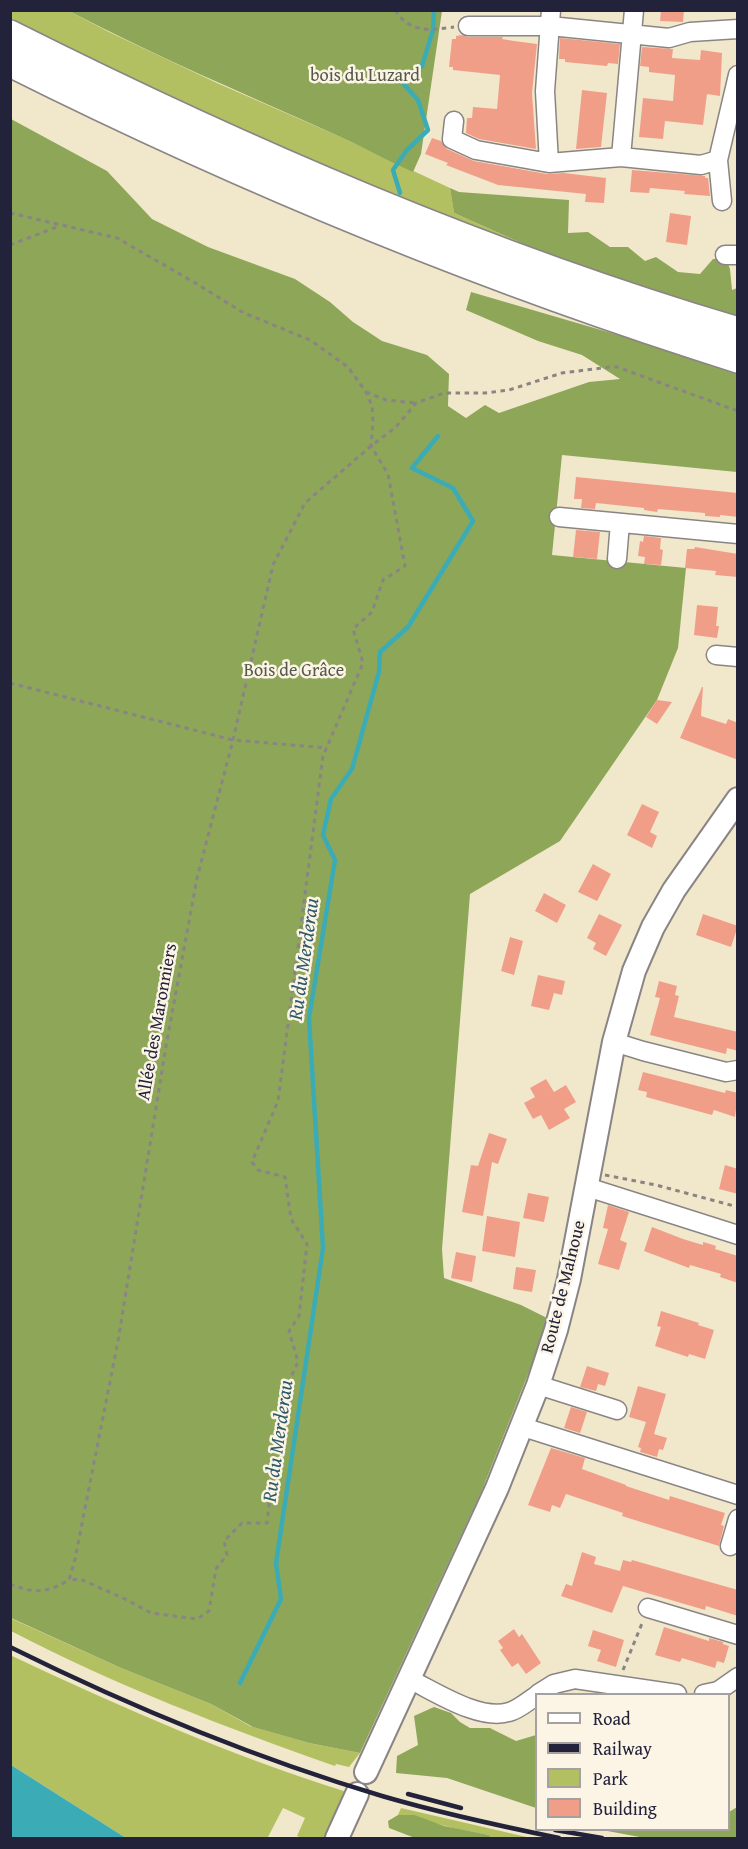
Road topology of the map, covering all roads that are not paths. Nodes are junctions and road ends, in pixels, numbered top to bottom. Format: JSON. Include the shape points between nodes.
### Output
{"nodes":[{"id":1,"x":634,"y":10,"type":"edge"},
{"id":2,"x":550,"y":18,"type":"edge"},
{"id":3,"x":468,"y":26,"type":"road end"},
{"id":4,"x":738,"y":29,"type":"edge"},
{"id":5,"x":10,"y":34,"type":"edge"},
{"id":6,"x":631,"y":35,"type":"junction"},
{"id":7,"x":10,"y":63,"type":"edge"},
{"id":8,"x":738,"y":75,"type":"edge"},
{"id":9,"x":454,"y":121,"type":"dead end"},
{"id":10,"x":621,"y":157,"type":"junction"},
{"id":11,"x":718,"y":160,"type":"junction"},
{"id":12,"x":549,"y":163,"type":"junction"},
{"id":13,"x":722,"y":201,"type":"dead end"},
{"id":14,"x":738,"y":331,"type":"edge"},
{"id":15,"x":738,"y":358,"type":"edge"},
{"id":16,"x":559,"y":517,"type":"dead end"},
{"id":17,"x":620,"y":523,"type":"junction"},
{"id":18,"x":738,"y":534,"type":"edge"},
{"id":19,"x":617,"y":559,"type":"dead end"},
{"id":20,"x":716,"y":655,"type":"dead end"},
{"id":21,"x":738,"y":657,"type":"edge"},
{"id":22,"x":738,"y":799,"type":"edge"},
{"id":23,"x":614,"y":1041,"type":"junction"},
{"id":24,"x":738,"y":1070,"type":"edge"},
{"id":25,"x":588,"y":1179,"type":"junction"},
{"id":26,"x":738,"y":1235,"type":"edge"},
{"id":27,"x":538,"y":1385,"type":"junction"},
{"id":28,"x":617,"y":1410,"type":"dead end"},
{"id":29,"x":523,"y":1427,"type":"junction"},
{"id":30,"x":738,"y":1495,"type":"edge"},
{"id":31,"x":738,"y":1519,"type":"edge"},
{"id":32,"x":730,"y":1546,"type":"dead end"},
{"id":33,"x":648,"y":1608,"type":"road end"},
{"id":34,"x":738,"y":1635,"type":"edge"},
{"id":35,"x":409,"y":1679,"type":"junction"},
{"id":36,"x":736,"y":1682,"type":"edge"},
{"id":37,"x":540,"y":1693,"type":"edge"},
{"id":38,"x":665,"y":1693,"type":"edge"},
{"id":39,"x":711,"y":1693,"type":"edge"},
{"id":40,"x":535,"y":1696,"type":"edge"},
{"id":41,"x":366,"y":1772,"type":"dead end"},
{"id":42,"x":357,"y":1794,"type":"dead end"},
{"id":43,"x":337,"y":1839,"type":"edge"}],
"edges":[{"from":1,"to":6,"type":"street"},
{"from":2,"to":3,"type":"street"},
{"from":2,"to":6,"type":"street"},
{"from":2,"to":12,"type":"street","via":[[545,91]]},
{"from":4,"to":6,"type":"street","via":[[690,32],[669,38]]},
{"from":5,"to":14,"type":"highway","via":[[249,149],[377,203],[545,268]]},
{"from":6,"to":10,"type":"street"},
{"from":7,"to":15,"type":"highway","via":[[243,174],[367,226],[547,295]]},
{"from":8,"to":11,"type":"street"},
{"from":9,"to":12,"type":"street","via":[[452,139],[476,150]]},
{"from":10,"to":11,"type":"street","via":[[701,165]]},
{"from":10,"to":12,"type":"street"},
{"from":11,"to":13,"type":"street"},
{"from":16,"to":17,"type":"street"},
{"from":17,"to":18,"type":"street"},
{"from":17,"to":19,"type":"street"},
{"from":20,"to":21,"type":"street"},
{"from":22,"to":23,"type":"main road","name":"Route de Malnoue","via":[[653,927],[634,971]]},
{"from":23,"to":24,"type":"street","via":[[726,1072]]},
{"from":23,"to":25,"type":"main road","name":"Route de Malnoue"},
{"from":25,"to":26,"type":"street"},
{"from":25,"to":27,"type":"main road","name":"Route de Malnoue","via":[[569,1279]]},
{"from":27,"to":28,"type":"street"},
{"from":27,"to":29,"type":"main road","name":"Route de Malnoue"},
{"from":29,"to":30,"type":"street"},
{"from":29,"to":35,"type":"main road","name":"Route de Malnoue"},
{"from":31,"to":32,"type":"street"},
{"from":33,"to":34,"type":"street"},
{"from":35,"to":40,"type":"street","via":[[480,1713],[512,1712]]},
{"from":35,"to":41,"type":"main road","name":"Route de Malnoue"},
{"from":36,"to":39,"type":"street"},
{"from":37,"to":38,"type":"street","via":[[554,1684],[575,1679]]},
{"from":42,"to":43,"type":"main road"}]}
